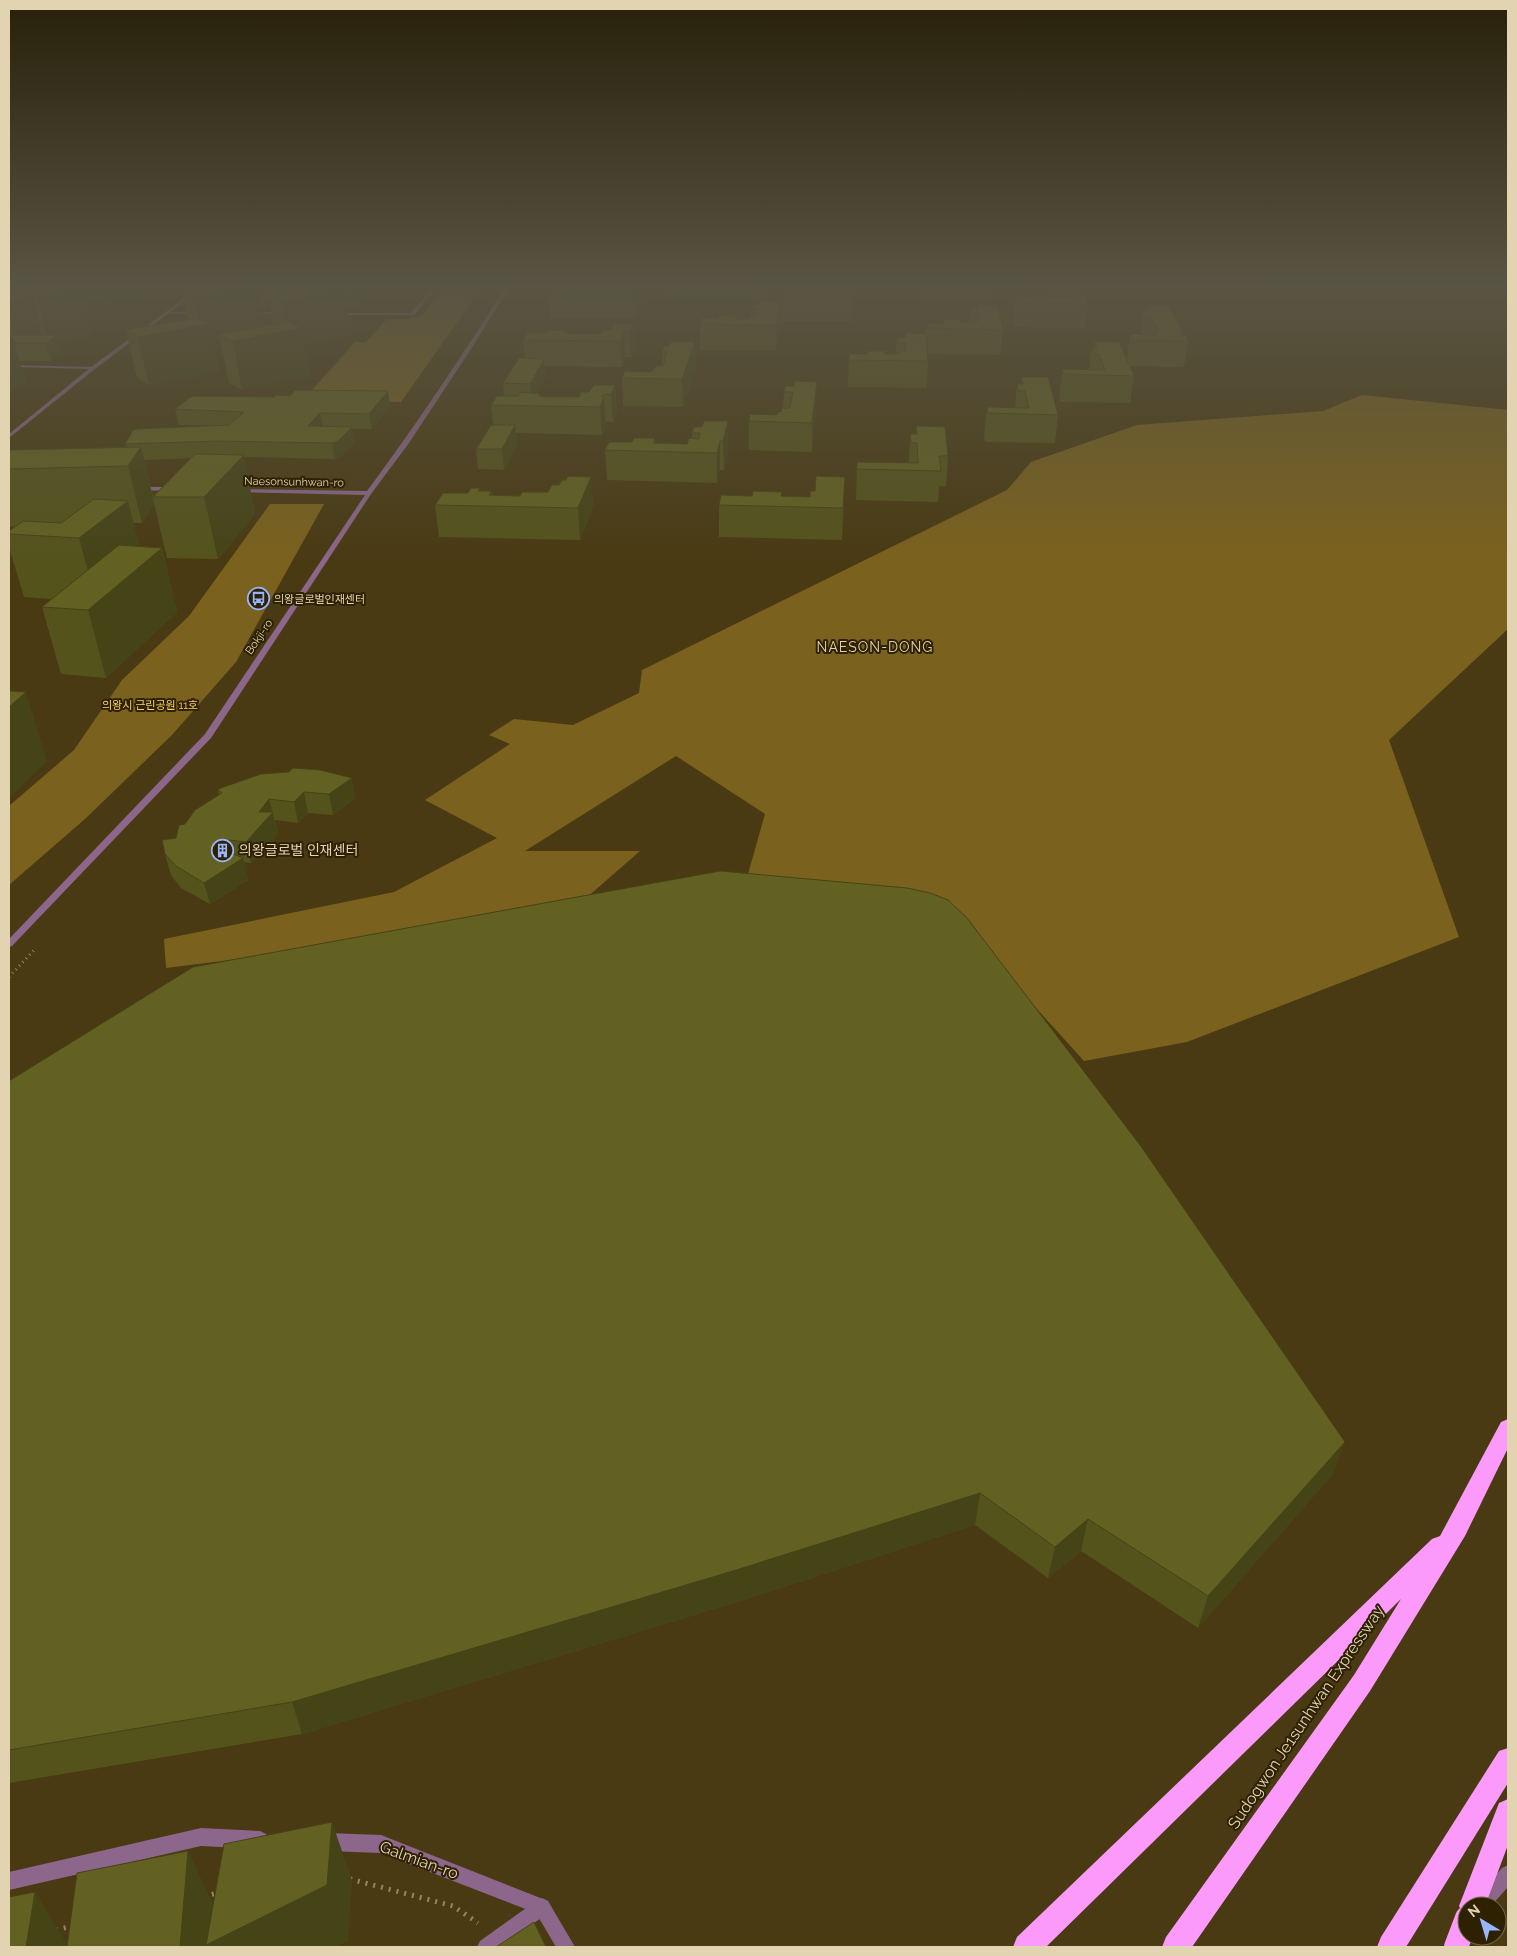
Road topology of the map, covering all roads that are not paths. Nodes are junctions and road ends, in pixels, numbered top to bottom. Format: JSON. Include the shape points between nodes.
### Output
{"nodes":[{"id":1,"x":79,"y":379,"type":"edge"},
{"id":2,"x":449,"y":379,"type":"edge"},
{"id":3,"x":9,"y":436,"type":"edge"},
{"id":4,"x":128,"y":488,"type":"edge"},
{"id":5,"x":178,"y":489,"type":"edge"},
{"id":6,"x":228,"y":490,"type":"edge"},
{"id":7,"x":369,"y":493,"type":"junction"},
{"id":8,"x":9,"y":944,"type":"edge"},
{"id":9,"x":1508,"y":1428,"type":"edge"},
{"id":10,"x":1457,"y":1530,"type":"junction"},
{"id":11,"x":1508,"y":1760,"type":"edge"},
{"id":12,"x":1508,"y":1812,"type":"edge"},
{"id":13,"x":281,"y":1840,"type":"edge"},
{"id":14,"x":311,"y":1841,"type":"edge"},
{"id":15,"x":1508,"y":1874,"type":"edge"},
{"id":16,"x":9,"y":1881,"type":"edge"},
{"id":17,"x":1476,"y":1896,"type":"edge"},
{"id":18,"x":1488,"y":1896,"type":"edge"},
{"id":19,"x":542,"y":1907,"type":"junction"},
{"id":20,"x":1457,"y":1930,"type":"edge"},
{"id":21,"x":493,"y":1942,"type":"edge"},
{"id":22,"x":566,"y":1947,"type":"edge"},
{"id":23,"x":1027,"y":1947,"type":"edge"},
{"id":24,"x":1176,"y":1947,"type":"edge"},
{"id":25,"x":1390,"y":1947,"type":"edge"},
{"id":26,"x":1442,"y":1947,"type":"edge"}],
"edges":[{"from":1,"to":3,"type":"street"},
{"from":2,"to":7,"type":"street","name":"Bokji-ro"},
{"from":4,"to":5,"type":"street"},
{"from":6,"to":7,"type":"street","name":"Naesonsunhwan-ro"},
{"from":7,"to":8,"type":"street","name":"Bokji-ro","via":[[208,736]]},
{"from":9,"to":10,"type":"highway","name":"Sudogwon Je1sunhwan Expressway"},
{"from":10,"to":23,"type":"highway"},
{"from":10,"to":24,"type":"highway","name":"Sudogwon Je1sunhwan Expressway","via":[[1362,1683]]},
{"from":11,"to":25,"type":"highway"},
{"from":12,"to":17,"type":"highway"},
{"from":13,"to":16,"type":"street","via":[[201,1837]]},
{"from":14,"to":19,"type":"street","name":"Galmian-ro","via":[[381,1844]]},
{"from":15,"to":18,"type":"street"},
{"from":19,"to":21,"type":"street"},
{"from":19,"to":22,"type":"street"},
{"from":20,"to":26,"type":"street"}]}
